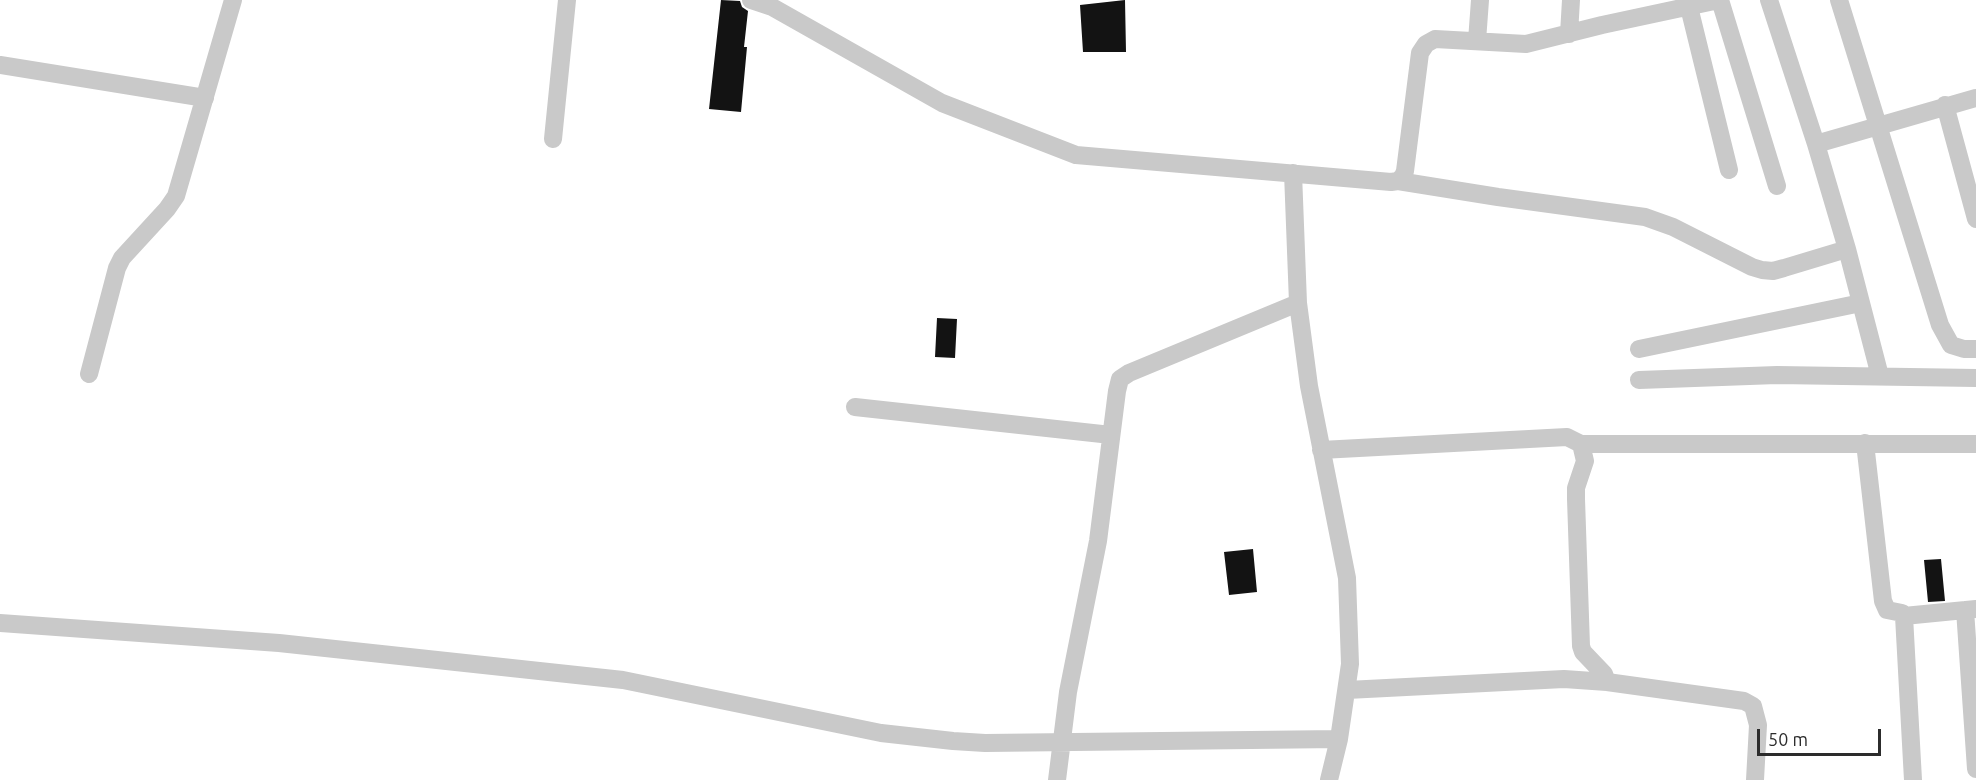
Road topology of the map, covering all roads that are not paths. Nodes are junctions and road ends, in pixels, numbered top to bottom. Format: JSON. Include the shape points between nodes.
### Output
{"nodes":[{"id":1,"x":232,"y":0,"type":"edge"},
{"id":2,"x":567,"y":0,"type":"edge"},
{"id":3,"x":751,"y":0,"type":"edge"},
{"id":4,"x":1480,"y":0,"type":"edge"},
{"id":5,"x":1571,"y":0,"type":"edge"},
{"id":6,"x":1720,"y":0,"type":"edge"},
{"id":7,"x":1769,"y":0,"type":"edge"},
{"id":8,"x":1839,"y":0,"type":"edge"},
{"id":9,"x":1689,"y":7,"type":"junction"},
{"id":10,"x":1569,"y":34,"type":"junction"},
{"id":11,"x":1477,"y":41,"type":"junction"},
{"id":12,"x":0,"y":65,"type":"edge"},
{"id":13,"x":205,"y":98,"type":"junction"},
{"id":14,"x":1976,"y":98,"type":"edge"},
{"id":15,"x":1945,"y":105,"type":"junction"},
{"id":16,"x":1879,"y":125,"type":"junction"},
{"id":17,"x":553,"y":139,"type":"dead end"},
{"id":18,"x":1816,"y":144,"type":"junction"},
{"id":19,"x":1729,"y":170,"type":"dead end"},
{"id":20,"x":1293,"y":173,"type":"junction"},
{"id":21,"x":1398,"y":181,"type":"junction"},
{"id":22,"x":1777,"y":186,"type":"dead end"},
{"id":23,"x":1976,"y":219,"type":"edge"},
{"id":24,"x":1846,"y":249,"type":"junction"},
{"id":25,"x":1298,"y":303,"type":"junction"},
{"id":26,"x":1861,"y":303,"type":"junction"},
{"id":27,"x":1639,"y":349,"type":"dead end"},
{"id":28,"x":1976,"y":349,"type":"edge"},
{"id":29,"x":89,"y":374,"type":"dead end"},
{"id":30,"x":1880,"y":376,"type":"junction"},
{"id":31,"x":1976,"y":378,"type":"edge"},
{"id":32,"x":1639,"y":380,"type":"dead end"},
{"id":33,"x":855,"y":407,"type":"dead end"},
{"id":34,"x":1111,"y":435,"type":"junction"},
{"id":35,"x":1865,"y":443,"type":"junction"},
{"id":36,"x":1581,"y":444,"type":"junction"},
{"id":37,"x":1976,"y":444,"type":"edge"},
{"id":38,"x":1321,"y":450,"type":"junction"},
{"id":39,"x":1970,"y":609,"type":"edge"},
{"id":40,"x":1904,"y":616,"type":"junction"},
{"id":41,"x":0,"y":623,"type":"edge"},
{"id":42,"x":1607,"y":682,"type":"junction"},
{"id":43,"x":1347,"y":690,"type":"junction"},
{"id":44,"x":1339,"y":739,"type":"junction"},
{"id":45,"x":1063,"y":741,"type":"junction"},
{"id":46,"x":1976,"y":769,"type":"edge"},
{"id":47,"x":1058,"y":780,"type":"edge"},
{"id":48,"x":1329,"y":780,"type":"edge"},
{"id":49,"x":1755,"y":780,"type":"edge"},
{"id":50,"x":1912,"y":780,"type":"edge"}],
"edges":[{"from":1,"to":13,"type":"street"},
{"from":2,"to":17,"type":"street"},
{"from":3,"to":20,"type":"street","via":[[772,7],[942,103],[1076,155]]},
{"from":4,"to":11,"type":"street"},
{"from":5,"to":10,"type":"street"},
{"from":6,"to":9,"type":"street"},
{"from":6,"to":22,"type":"street"},
{"from":7,"to":18,"type":"street"},
{"from":8,"to":16,"type":"street"},
{"from":9,"to":10,"type":"street"},
{"from":9,"to":19,"type":"street"},
{"from":10,"to":11,"type":"street","via":[[1526,44]]},
{"from":11,"to":21,"type":"street","via":[[1435,39],[1420,53],[1405,171]]},
{"from":12,"to":13,"type":"street"},
{"from":13,"to":29,"type":"street","via":[[176,195],[126,251],[117,268]]},
{"from":14,"to":15,"type":"street"},
{"from":15,"to":16,"type":"street"},
{"from":15,"to":23,"type":"street"},
{"from":16,"to":18,"type":"street"},
{"from":16,"to":28,"type":"street","via":[[1944,334],[1951,345]]},
{"from":18,"to":24,"type":"street"},
{"from":20,"to":21,"type":"street"},
{"from":20,"to":25,"type":"street"},
{"from":21,"to":24,"type":"street","via":[[1645,217],[1762,270],[1773,271]]},
{"from":24,"to":26,"type":"street"},
{"from":25,"to":34,"type":"street","via":[[1120,379]]},
{"from":25,"to":38,"type":"street"},
{"from":26,"to":27,"type":"street"},
{"from":26,"to":30,"type":"street"},
{"from":30,"to":31,"type":"street"},
{"from":30,"to":32,"type":"street"},
{"from":33,"to":34,"type":"street"},
{"from":34,"to":45,"type":"street","via":[[1098,541],[1068,692]]},
{"from":35,"to":36,"type":"street"},
{"from":35,"to":37,"type":"street"},
{"from":35,"to":40,"type":"street","via":[[1883,601],[1887,610]]},
{"from":36,"to":38,"type":"street","via":[[1567,437]]},
{"from":36,"to":42,"type":"street","via":[[1585,461],[1576,488],[1581,646]]},
{"from":38,"to":43,"type":"street","via":[[1347,578]]},
{"from":39,"to":40,"type":"street"},
{"from":39,"to":46,"type":"street"},
{"from":40,"to":50,"type":"street"},
{"from":41,"to":45,"type":"street","via":[[279,644],[623,680],[881,733],[932,739],[985,743]]},
{"from":42,"to":43,"type":"street","via":[[1564,679]]},
{"from":42,"to":49,"type":"street","via":[[1744,701],[1753,706],[1758,725]]},
{"from":43,"to":44,"type":"street"},
{"from":44,"to":45,"type":"street"},
{"from":44,"to":48,"type":"street"},
{"from":45,"to":47,"type":"street"}]}
